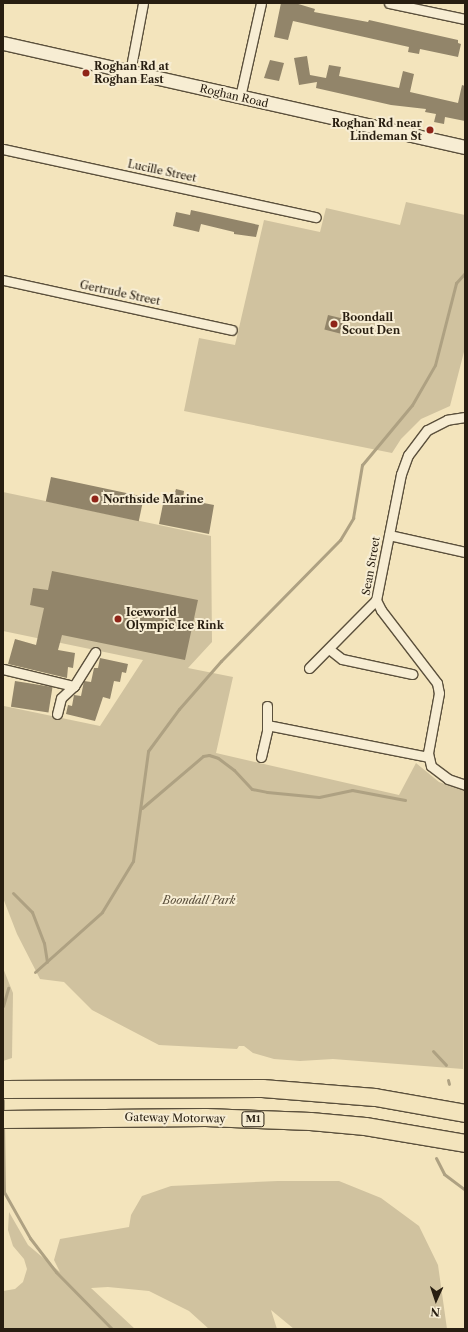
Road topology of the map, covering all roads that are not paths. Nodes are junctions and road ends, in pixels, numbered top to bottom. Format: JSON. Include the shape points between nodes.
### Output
{"nodes":[{"id":1,"x":143,"y":3,"type":"edge"},
{"id":2,"x":261,"y":3,"type":"edge"},
{"id":3,"x":389,"y":3,"type":"edge"},
{"id":4,"x":465,"y":19,"type":"edge"},
{"id":5,"x":3,"y":43,"type":"edge"},
{"id":6,"x":130,"y":72,"type":"junction"},
{"id":7,"x":240,"y":97,"type":"junction"},
{"id":8,"x":465,"y":147,"type":"edge"},
{"id":9,"x":3,"y":149,"type":"edge"},
{"id":10,"x":316,"y":217,"type":"dead end"},
{"id":11,"x":3,"y":280,"type":"edge"},
{"id":12,"x":232,"y":330,"type":"dead end"},
{"id":13,"x":465,"y":417,"type":"edge"},
{"id":14,"x":389,"y":536,"type":"junction"},
{"id":15,"x":465,"y":552,"type":"edge"},
{"id":16,"x":376,"y":600,"type":"junction"},
{"id":17,"x":329,"y":649,"type":"junction"},
{"id":18,"x":95,"y":652,"type":"dead end"},
{"id":19,"x":309,"y":668,"type":"dead end"},
{"id":20,"x":3,"y":669,"type":"edge"},
{"id":21,"x":412,"y":674,"type":"dead end"},
{"id":22,"x":74,"y":686,"type":"junction"},
{"id":23,"x":267,"y":706,"type":"dead end"},
{"id":24,"x":57,"y":714,"type":"dead end"},
{"id":25,"x":267,"y":725,"type":"junction"},
{"id":26,"x":261,"y":757,"type":"dead end"},
{"id":27,"x":428,"y":757,"type":"junction"},
{"id":28,"x":465,"y":785,"type":"edge"},
{"id":29,"x":3,"y":1089,"type":"edge"},
{"id":30,"x":465,"y":1112,"type":"edge"},
{"id":31,"x":3,"y":1119,"type":"edge"},
{"id":32,"x":465,"y":1143,"type":"edge"}],
"edges":[{"from":1,"to":6,"type":"street"},
{"from":2,"to":7,"type":"street"},
{"from":3,"to":4,"type":"street"},
{"from":5,"to":6,"type":"main road","name":"Roghan Road"},
{"from":6,"to":7,"type":"main road","name":"Roghan Road"},
{"from":7,"to":8,"type":"main road","name":"Roghan Road"},
{"from":9,"to":10,"type":"street","name":"Lucille Street"},
{"from":11,"to":12,"type":"street","name":"Gertrude Street"},
{"from":13,"to":14,"type":"street","name":"Sean Street","via":[[447,420],[432,428],[412,447],[404,463]]},
{"from":14,"to":15,"type":"street"},
{"from":14,"to":16,"type":"street","name":"Sean Street"},
{"from":16,"to":17,"type":"street"},
{"from":16,"to":27,"type":"street","name":"Sean Street","via":[[434,678],[439,689]]},
{"from":17,"to":19,"type":"street"},
{"from":17,"to":21,"type":"street","via":[[342,659]]},
{"from":18,"to":22,"type":"street"},
{"from":20,"to":22,"type":"street"},
{"from":22,"to":24,"type":"street","via":[[61,698]]},
{"from":23,"to":25,"type":"street"},
{"from":25,"to":26,"type":"street"},
{"from":25,"to":27,"type":"street"},
{"from":27,"to":28,"type":"street","via":[[436,771],[448,780]]},
{"from":29,"to":30,"type":"highway","via":[[304,1090],[375,1097]]},
{"from":31,"to":32,"type":"highway","name":"Gateway Motorway","number":"M1","via":[[204,1117],[310,1122],[365,1126]]}]}
